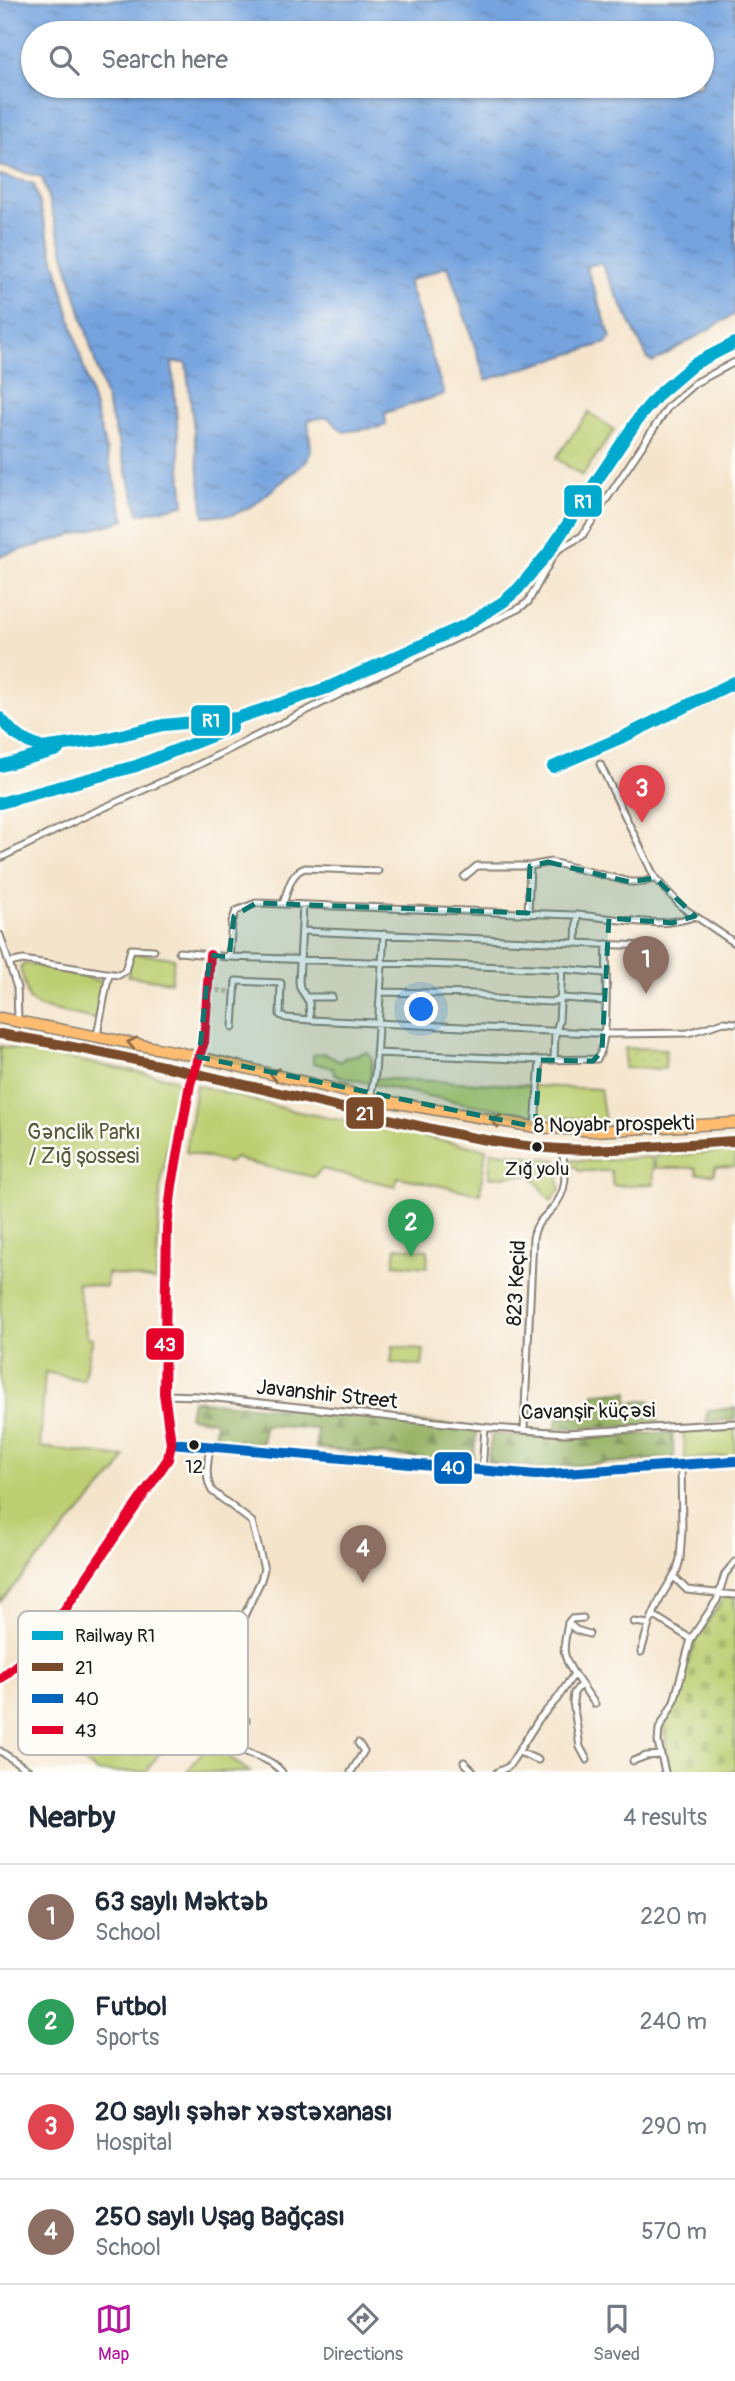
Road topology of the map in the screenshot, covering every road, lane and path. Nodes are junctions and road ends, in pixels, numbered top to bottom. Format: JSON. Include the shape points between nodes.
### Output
{"nodes":[{"id":1,"x":735,"y":362,"type":"edge"},
{"id":2,"x":600,"y":764,"type":"dead end"},
{"id":3,"x":0,"y":858,"type":"edge"},
{"id":4,"x":530,"y":866,"type":"junction"},
{"id":5,"x":378,"y":870,"type":"dead end"},
{"id":6,"x":464,"y":877,"type":"dead end"},
{"id":7,"x":655,"y":878,"type":"junction"},
{"id":8,"x":283,"y":904,"type":"junction"},
{"id":9,"x":303,"y":905,"type":"junction"},
{"id":10,"x":528,"y":913,"type":"junction"},
{"id":11,"x":577,"y":915,"type":"junction"},
{"id":12,"x":695,"y":916,"type":"junction"},
{"id":13,"x":302,"y":931,"type":"junction"},
{"id":14,"x":384,"y":934,"type":"junction"},
{"id":15,"x":0,"y":935,"type":"edge"},
{"id":16,"x":576,"y":943,"type":"junction"},
{"id":17,"x":735,"y":943,"type":"edge"},
{"id":18,"x":607,"y":944,"type":"junction"},
{"id":19,"x":644,"y":946,"type":"dead end"},
{"id":20,"x":154,"y":950,"type":"dead end"},
{"id":21,"x":179,"y":952,"type":"dead end"},
{"id":22,"x":210,"y":955,"type":"junction"},
{"id":23,"x":229,"y":957,"type":"junction"},
{"id":24,"x":299,"y":960,"type":"junction"},
{"id":25,"x":9,"y":962,"type":"junction"},
{"id":26,"x":382,"y":962,"type":"junction"},
{"id":27,"x":562,"y":970,"type":"junction"},
{"id":28,"x":605,"y":973,"type":"junction"},
{"id":29,"x":109,"y":975,"type":"junction"},
{"id":30,"x":380,"y":992,"type":"junction"},
{"id":31,"x":307,"y":997,"type":"junction"},
{"id":32,"x":332,"y":997,"type":"dead end"},
{"id":33,"x":559,"y":999,"type":"junction"},
{"id":34,"x":605,"y":1001,"type":"junction"},
{"id":35,"x":0,"y":1018,"type":"edge"},
{"id":36,"x":18,"y":1020,"type":"junction"},
{"id":37,"x":310,"y":1020,"type":"junction"},
{"id":38,"x":735,"y":1023,"type":"edge"},
{"id":39,"x":378,"y":1024,"type":"junction"},
{"id":40,"x":233,"y":1027,"type":"dead end"},
{"id":41,"x":557,"y":1030,"type":"junction"},
{"id":42,"x":604,"y":1033,"type":"junction"},
{"id":43,"x":0,"y":1034,"type":"edge"},
{"id":44,"x":97,"y":1035,"type":"junction"},
{"id":45,"x":376,"y":1053,"type":"junction"},
{"id":46,"x":199,"y":1057,"type":"junction"},
{"id":47,"x":540,"y":1060,"type":"junction"},
{"id":48,"x":554,"y":1060,"type":"junction"},
{"id":49,"x":193,"y":1074,"type":"junction"},
{"id":50,"x":370,"y":1097,"type":"junction"},
{"id":51,"x":735,"y":1123,"type":"edge"},
{"id":52,"x":536,"y":1127,"type":"junction"},
{"id":53,"x":735,"y":1141,"type":"edge"},
{"id":54,"x":562,"y":1149,"type":"junction"},
{"id":55,"x":164,"y":1395,"type":"junction"},
{"id":56,"x":735,"y":1423,"type":"edge"},
{"id":57,"x":485,"y":1427,"type":"junction"},
{"id":58,"x":524,"y":1430,"type":"junction"},
{"id":59,"x":171,"y":1443,"type":"junction"},
{"id":60,"x":210,"y":1446,"type":"junction"},
{"id":61,"x":735,"y":1461,"type":"edge"},
{"id":62,"x":681,"y":1465,"type":"junction"},
{"id":63,"x":482,"y":1472,"type":"junction"},
{"id":64,"x":735,"y":1562,"type":"edge"},
{"id":65,"x":674,"y":1577,"type":"junction"},
{"id":66,"x":720,"y":1592,"type":"junction"},
{"id":67,"x":735,"y":1595,"type":"edge"},
{"id":68,"x":65,"y":1611,"type":"edge"},
{"id":69,"x":246,"y":1611,"type":"edge"},
{"id":70,"x":653,"y":1615,"type":"junction"},
{"id":71,"x":583,"y":1618,"type":"dead end"},
{"id":72,"x":634,"y":1622,"type":"dead end"},
{"id":73,"x":568,"y":1623,"type":"junction"},
{"id":74,"x":649,"y":1624,"type":"junction"},
{"id":75,"x":589,"y":1634,"type":"dead end"},
{"id":76,"x":691,"y":1639,"type":"junction"},
{"id":77,"x":641,"y":1652,"type":"dead end"},
{"id":78,"x":18,"y":1664,"type":"edge"},
{"id":79,"x":574,"y":1674,"type":"junction"},
{"id":80,"x":0,"y":1679,"type":"edge"},
{"id":81,"x":581,"y":1684,"type":"junction"},
{"id":82,"x":595,"y":1704,"type":"dead end"},
{"id":83,"x":358,"y":1743,"type":"dead end"},
{"id":84,"x":0,"y":1751,"type":"edge"},
{"id":85,"x":519,"y":1752,"type":"junction"},
{"id":86,"x":248,"y":1754,"type":"edge"},
{"id":87,"x":661,"y":1755,"type":"junction"},
{"id":88,"x":538,"y":1760,"type":"dead end"},
{"id":89,"x":587,"y":1760,"type":"dead end"},
{"id":90,"x":464,"y":1762,"type":"dead end"},
{"id":91,"x":634,"y":1762,"type":"dead end"},
{"id":92,"x":509,"y":1769,"type":"edge"},
{"id":93,"x":30,"y":1772,"type":"edge"},
{"id":94,"x":282,"y":1772,"type":"edge"},
{"id":95,"x":351,"y":1772,"type":"edge"},
{"id":96,"x":474,"y":1772,"type":"edge"},
{"id":97,"x":497,"y":1772,"type":"edge"},
{"id":98,"x":665,"y":1772,"type":"edge"}],
"edges":[{"from":1,"to":3,"type":"street","via":[[695,383],[668,407],[582,536],[553,556],[528,602],[518,609]]},
{"from":2,"to":7,"type":"street"},
{"from":4,"to":6,"type":"street","via":[[477,866]]},
{"from":4,"to":7,"type":"street","via":[[558,863],[630,882]]},
{"from":4,"to":10,"type":"street"},
{"from":5,"to":8,"type":"street","via":[[297,870]]},
{"from":7,"to":12,"type":"street"},
{"from":8,"to":9,"type":"street"},
{"from":8,"to":23,"type":"street","via":[[256,903],[238,909],[232,922]]},
{"from":9,"to":10,"type":"street"},
{"from":9,"to":13,"type":"street"},
{"from":10,"to":11,"type":"street"},
{"from":11,"to":12,"type":"street","via":[[673,923]]},
{"from":11,"to":16,"type":"street"},
{"from":12,"to":17,"type":"street"},
{"from":13,"to":14,"type":"street"},
{"from":13,"to":24,"type":"street"},
{"from":14,"to":16,"type":"street"},
{"from":14,"to":26,"type":"street"},
{"from":15,"to":25,"type":"street"},
{"from":16,"to":18,"type":"street"},
{"from":18,"to":19,"type":"street"},
{"from":18,"to":28,"type":"street"},
{"from":20,"to":29,"type":"street","via":[[131,949],[123,974]]},
{"from":21,"to":22,"type":"street"},
{"from":22,"to":23,"type":"street"},
{"from":22,"to":46,"type":"street"},
{"from":23,"to":24,"type":"street"},
{"from":24,"to":26,"type":"street"},
{"from":24,"to":31,"type":"street","via":[[300,988]]},
{"from":25,"to":29,"type":"street","via":[[23,960]]},
{"from":25,"to":36,"type":"street","via":[[19,999]]},
{"from":26,"to":27,"type":"street"},
{"from":26,"to":30,"type":"street"},
{"from":27,"to":28,"type":"street"},
{"from":27,"to":33,"type":"street"},
{"from":28,"to":34,"type":"street"},
{"from":29,"to":44,"type":"street"},
{"from":30,"to":33,"type":"street"},
{"from":30,"to":39,"type":"street"},
{"from":31,"to":32,"type":"street"},
{"from":31,"to":37,"type":"street"},
{"from":33,"to":34,"type":"street"},
{"from":33,"to":41,"type":"street"},
{"from":34,"to":42,"type":"street"},
{"from":35,"to":36,"type":"highway","name":"8 Noyabr prospekti"},
{"from":36,"to":44,"type":"highway","name":"8 Noyabr prospekti"},
{"from":37,"to":39,"type":"street"},
{"from":37,"to":40,"type":"street","via":[[280,1015],[281,983],[236,981]]},
{"from":38,"to":42,"type":"street","via":[[688,1032]]},
{"from":39,"to":41,"type":"street"},
{"from":39,"to":45,"type":"street"},
{"from":41,"to":42,"type":"street"},
{"from":41,"to":48,"type":"street"},
{"from":42,"to":48,"type":"street","via":[[597,1059]]},
{"from":43,"to":49,"type":"highway","name":"8 Noyabr prospekti"},
{"from":46,"to":44,"type":"highway","name":"8 Noyabr prospekti","one_way":true},
{"from":45,"to":47,"type":"street"},
{"from":45,"to":50,"type":"street"},
{"from":46,"to":49,"type":"highway"},
{"from":50,"to":46,"type":"highway","name":"8 Noyabr prospekti","one_way":true},
{"from":47,"to":48,"type":"street"},
{"from":47,"to":52,"type":"street"},
{"from":49,"to":54,"type":"highway","name":"8 Noyabr prospekti","via":[[497,1141]]},
{"from":49,"to":55,"type":"main road","via":[[168,1219]]},
{"from":52,"to":50,"type":"highway","name":"8 Noyabr prospekti","one_way":true},
{"from":51,"to":52,"type":"highway","name":"8 Noyabr prospekti","via":[[595,1131]]},
{"from":53,"to":54,"type":"highway","name":"8 Noyabr prospekti"},
{"from":54,"to":58,"type":"street","name":"823 Keçid","via":[[564,1192],[538,1221],[533,1238]]},
{"from":55,"to":57,"type":"street","name":"Javanshir Street"},
{"from":55,"to":59,"type":"main road"},
{"from":56,"to":58,"type":"street","name":"Cavanşir küçəsi","via":[[566,1433]]},
{"from":57,"to":58,"type":"street","name":"Cavanşir küçəsi"},
{"from":57,"to":63,"type":"street"},
{"from":59,"to":60,"type":"main road"},
{"from":59,"to":68,"type":"main road","via":[[158,1475]]},
{"from":60,"to":63,"type":"main road"},
{"from":60,"to":69,"type":"street","via":[[209,1486],[250,1519],[264,1569]]},
{"from":61,"to":62,"type":"main road"},
{"from":62,"to":63,"type":"main road","via":[[536,1475]]},
{"from":62,"to":65,"type":"street","via":[[682,1530]]},
{"from":64,"to":66,"type":"street","via":[[725,1574]]},
{"from":65,"to":66,"type":"street","via":[[687,1590]]},
{"from":65,"to":70,"type":"street"},
{"from":66,"to":67,"type":"street"},
{"from":66,"to":76,"type":"street"},
{"from":70,"to":74,"type":"street"},
{"from":70,"to":76,"type":"street"},
{"from":71,"to":73,"type":"street"},
{"from":72,"to":74,"type":"street"},
{"from":73,"to":75,"type":"street"},
{"from":73,"to":79,"type":"street","via":[[565,1659]]},
{"from":74,"to":77,"type":"street"},
{"from":76,"to":87,"type":"street","via":[[674,1702],[659,1728]]},
{"from":78,"to":80,"type":"main road"},
{"from":79,"to":81,"type":"street"},
{"from":79,"to":85,"type":"street"},
{"from":81,"to":82,"type":"street"},
{"from":81,"to":89,"type":"street","via":[[573,1702],[580,1746]]},
{"from":83,"to":95,"type":"street","via":[[364,1751]]},
{"from":84,"to":93,"type":"street"},
{"from":85,"to":88,"type":"street"},
{"from":85,"to":92,"type":"street"},
{"from":86,"to":94,"type":"street"},
{"from":87,"to":91,"type":"street"},
{"from":87,"to":98,"type":"street"},
{"from":90,"to":96,"type":"street"},
{"from":92,"to":97,"type":"street"}]}
